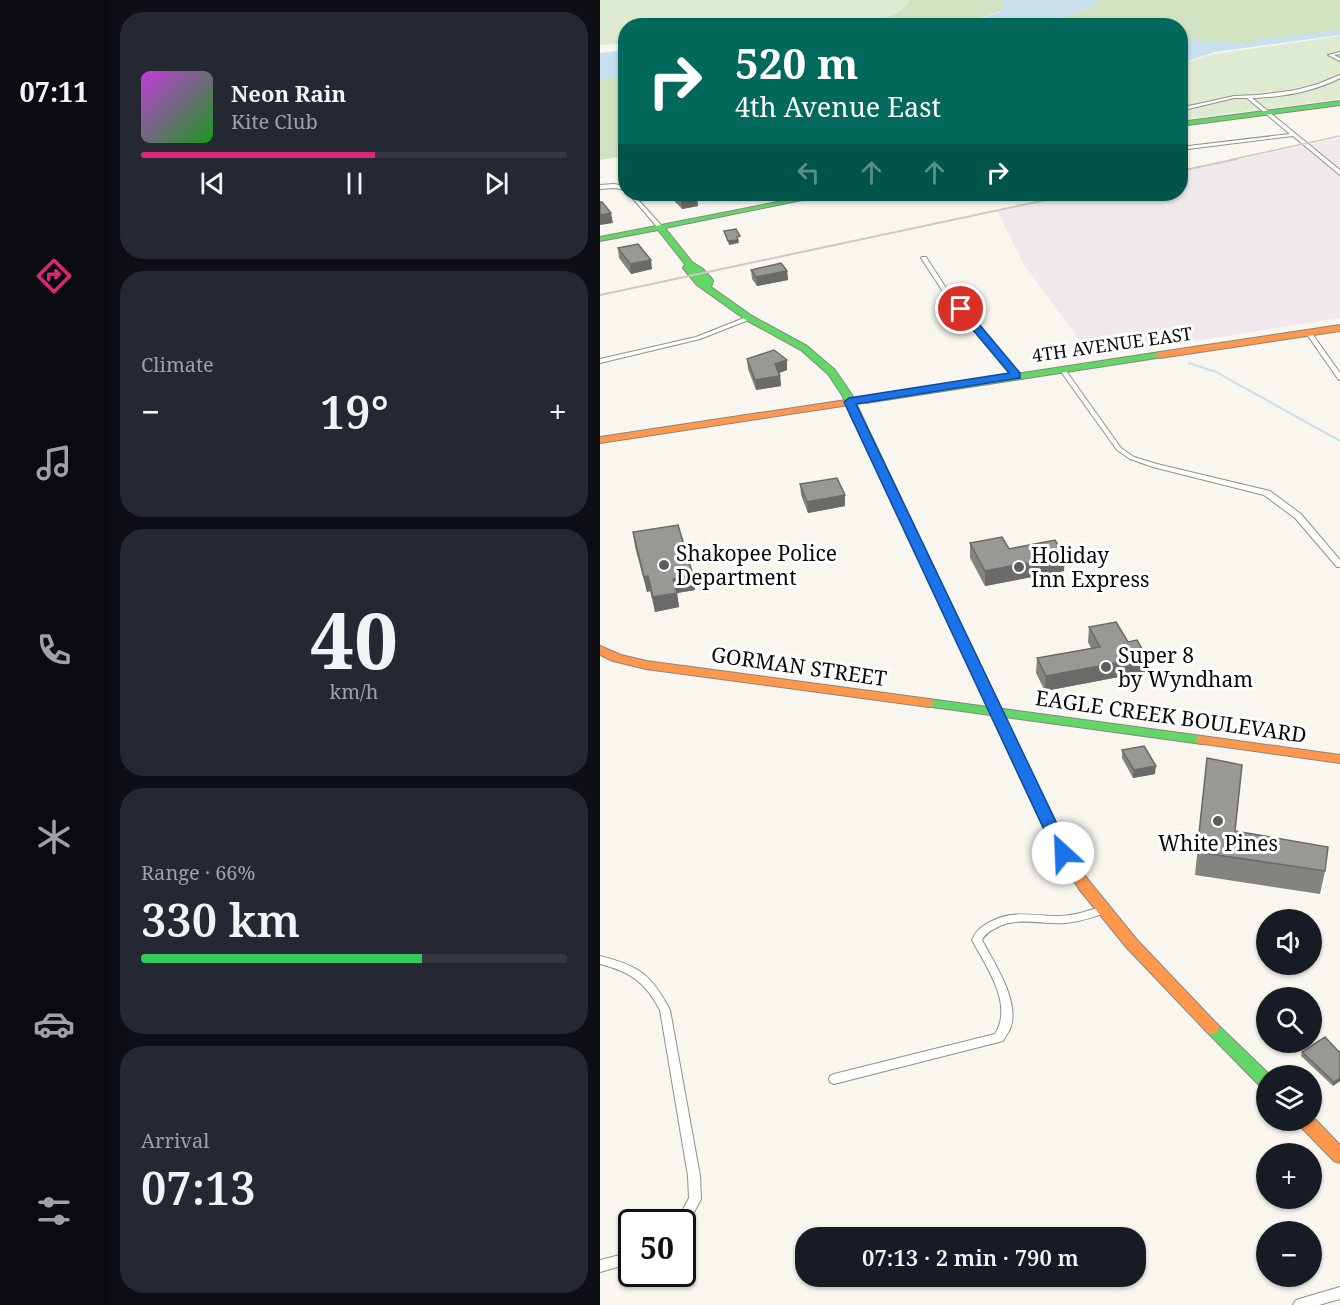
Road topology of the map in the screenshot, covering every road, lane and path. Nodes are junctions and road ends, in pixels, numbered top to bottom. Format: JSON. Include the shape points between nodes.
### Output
{"nodes":[{"id":1,"x":1340,"y":53,"type":"edge"},
{"id":2,"x":1340,"y":60,"type":"edge"},
{"id":3,"x":1340,"y":76,"type":"edge"},
{"id":4,"x":1248,"y":97,"type":"junction"},
{"id":5,"x":1340,"y":103,"type":"edge"},
{"id":6,"x":1188,"y":108,"type":"edge"},
{"id":7,"x":1264,"y":112,"type":"junction"},
{"id":8,"x":1340,"y":112,"type":"edge"},
{"id":9,"x":1275,"y":120,"type":"junction"},
{"id":10,"x":1188,"y":123,"type":"edge"},
{"id":11,"x":1188,"y":131,"type":"edge"},
{"id":12,"x":1292,"y":135,"type":"junction"},
{"id":13,"x":1188,"y":148,"type":"edge"},
{"id":14,"x":1340,"y":173,"type":"edge"},
{"id":15,"x":600,"y":187,"type":"edge"},
{"id":16,"x":618,"y":187,"type":"edge"},
{"id":17,"x":637,"y":201,"type":"edge"},
{"id":18,"x":792,"y":201,"type":"edge"},
{"id":19,"x":660,"y":227,"type":"junction"},
{"id":20,"x":600,"y":239,"type":"edge"},
{"id":21,"x":924,"y":258,"type":"dead end"},
{"id":22,"x":749,"y":318,"type":"junction"},
{"id":23,"x":1340,"y":328,"type":"edge"},
{"id":24,"x":1309,"y":333,"type":"junction"},
{"id":25,"x":600,"y":361,"type":"edge"},
{"id":26,"x":1062,"y":369,"type":"junction"},
{"id":27,"x":1016,"y":375,"type":"junction"},
{"id":28,"x":1340,"y":378,"type":"edge"},
{"id":29,"x":849,"y":402,"type":"junction"},
{"id":30,"x":600,"y":440,"type":"edge"},
{"id":31,"x":1340,"y":566,"type":"edge"},
{"id":32,"x":600,"y":650,"type":"edge"},
{"id":33,"x":996,"y":712,"type":"junction"},
{"id":34,"x":1340,"y":759,"type":"edge"},
{"id":35,"x":1103,"y":910,"type":"junction"},
{"id":36,"x":600,"y":960,"type":"edge"},
{"id":37,"x":1256,"y":1071,"type":"edge"},
{"id":38,"x":834,"y":1079,"type":"dead end"},
{"id":39,"x":1316,"y":1131,"type":"edge"},
{"id":40,"x":1340,"y":1156,"type":"edge"},
{"id":41,"x":689,"y":1209,"type":"edge"},
{"id":42,"x":618,"y":1261,"type":"edge"},
{"id":43,"x":600,"y":1266,"type":"edge"},
{"id":44,"x":1340,"y":1293,"type":"edge"},
{"id":45,"x":1299,"y":1305,"type":"edge"}],
"edges":[{"from":1,"to":2,"type":"street","via":[[1330,55]]},
{"from":3,"to":4,"type":"street","via":[[1282,94]]},
{"from":4,"to":6,"type":"street"},
{"from":4,"to":7,"type":"street"},
{"from":5,"to":7,"type":"main road"},
{"from":7,"to":9,"type":"street"},
{"from":7,"to":10,"type":"main road"},
{"from":8,"to":9,"type":"main road"},
{"from":9,"to":11,"type":"main road"},
{"from":9,"to":12,"type":"street"},
{"from":12,"to":13,"type":"street"},
{"from":12,"to":14,"type":"street"},
{"from":15,"to":16,"type":"street"},
{"from":17,"to":19,"type":"street"},
{"from":18,"to":19,"type":"main road"},
{"from":19,"to":20,"type":"main road"},
{"from":19,"to":22,"type":"main road","via":[[689,264],[692,275]]},
{"from":21,"to":27,"type":"street","via":[[946,292]]},
{"from":22,"to":25,"type":"street","via":[[698,338]]},
{"from":22,"to":29,"type":"main road","via":[[806,350],[832,372]]},
{"from":23,"to":24,"type":"main road","name":"4TH AVENUE EAST"},
{"from":24,"to":26,"type":"main road","name":"4TH AVENUE EAST"},
{"from":24,"to":28,"type":"street"},
{"from":26,"to":27,"type":"main road","name":"4TH AVENUE EAST"},
{"from":26,"to":31,"type":"street","via":[[1119,449],[1155,466],[1268,493],[1298,516]]},
{"from":27,"to":29,"type":"main road","name":"4TH AVENUE EAST"},
{"from":29,"to":30,"type":"main road","name":"4TH AVENUE EAST"},
{"from":29,"to":33,"type":"main road"},
{"from":32,"to":33,"type":"main road","name":"GORMAN STREET","via":[[646,665]]},
{"from":33,"to":34,"type":"main road","name":"EAGLE CREEK BOULEVARD"},
{"from":33,"to":35,"type":"main road","via":[[1063,853]]},
{"from":35,"to":37,"type":"main road","via":[[1129,943]]},
{"from":35,"to":38,"type":"street","via":[[1065,920],[1013,918],[979,934],[977,940],[1006,1001],[1008,1020],[999,1038]]},
{"from":36,"to":41,"type":"street","via":[[640,974],[654,988],[665,1010],[694,1176],[694,1199]]},
{"from":39,"to":40,"type":"main road"},
{"from":42,"to":43,"type":"street"},
{"from":44,"to":45,"type":"street"}]}
